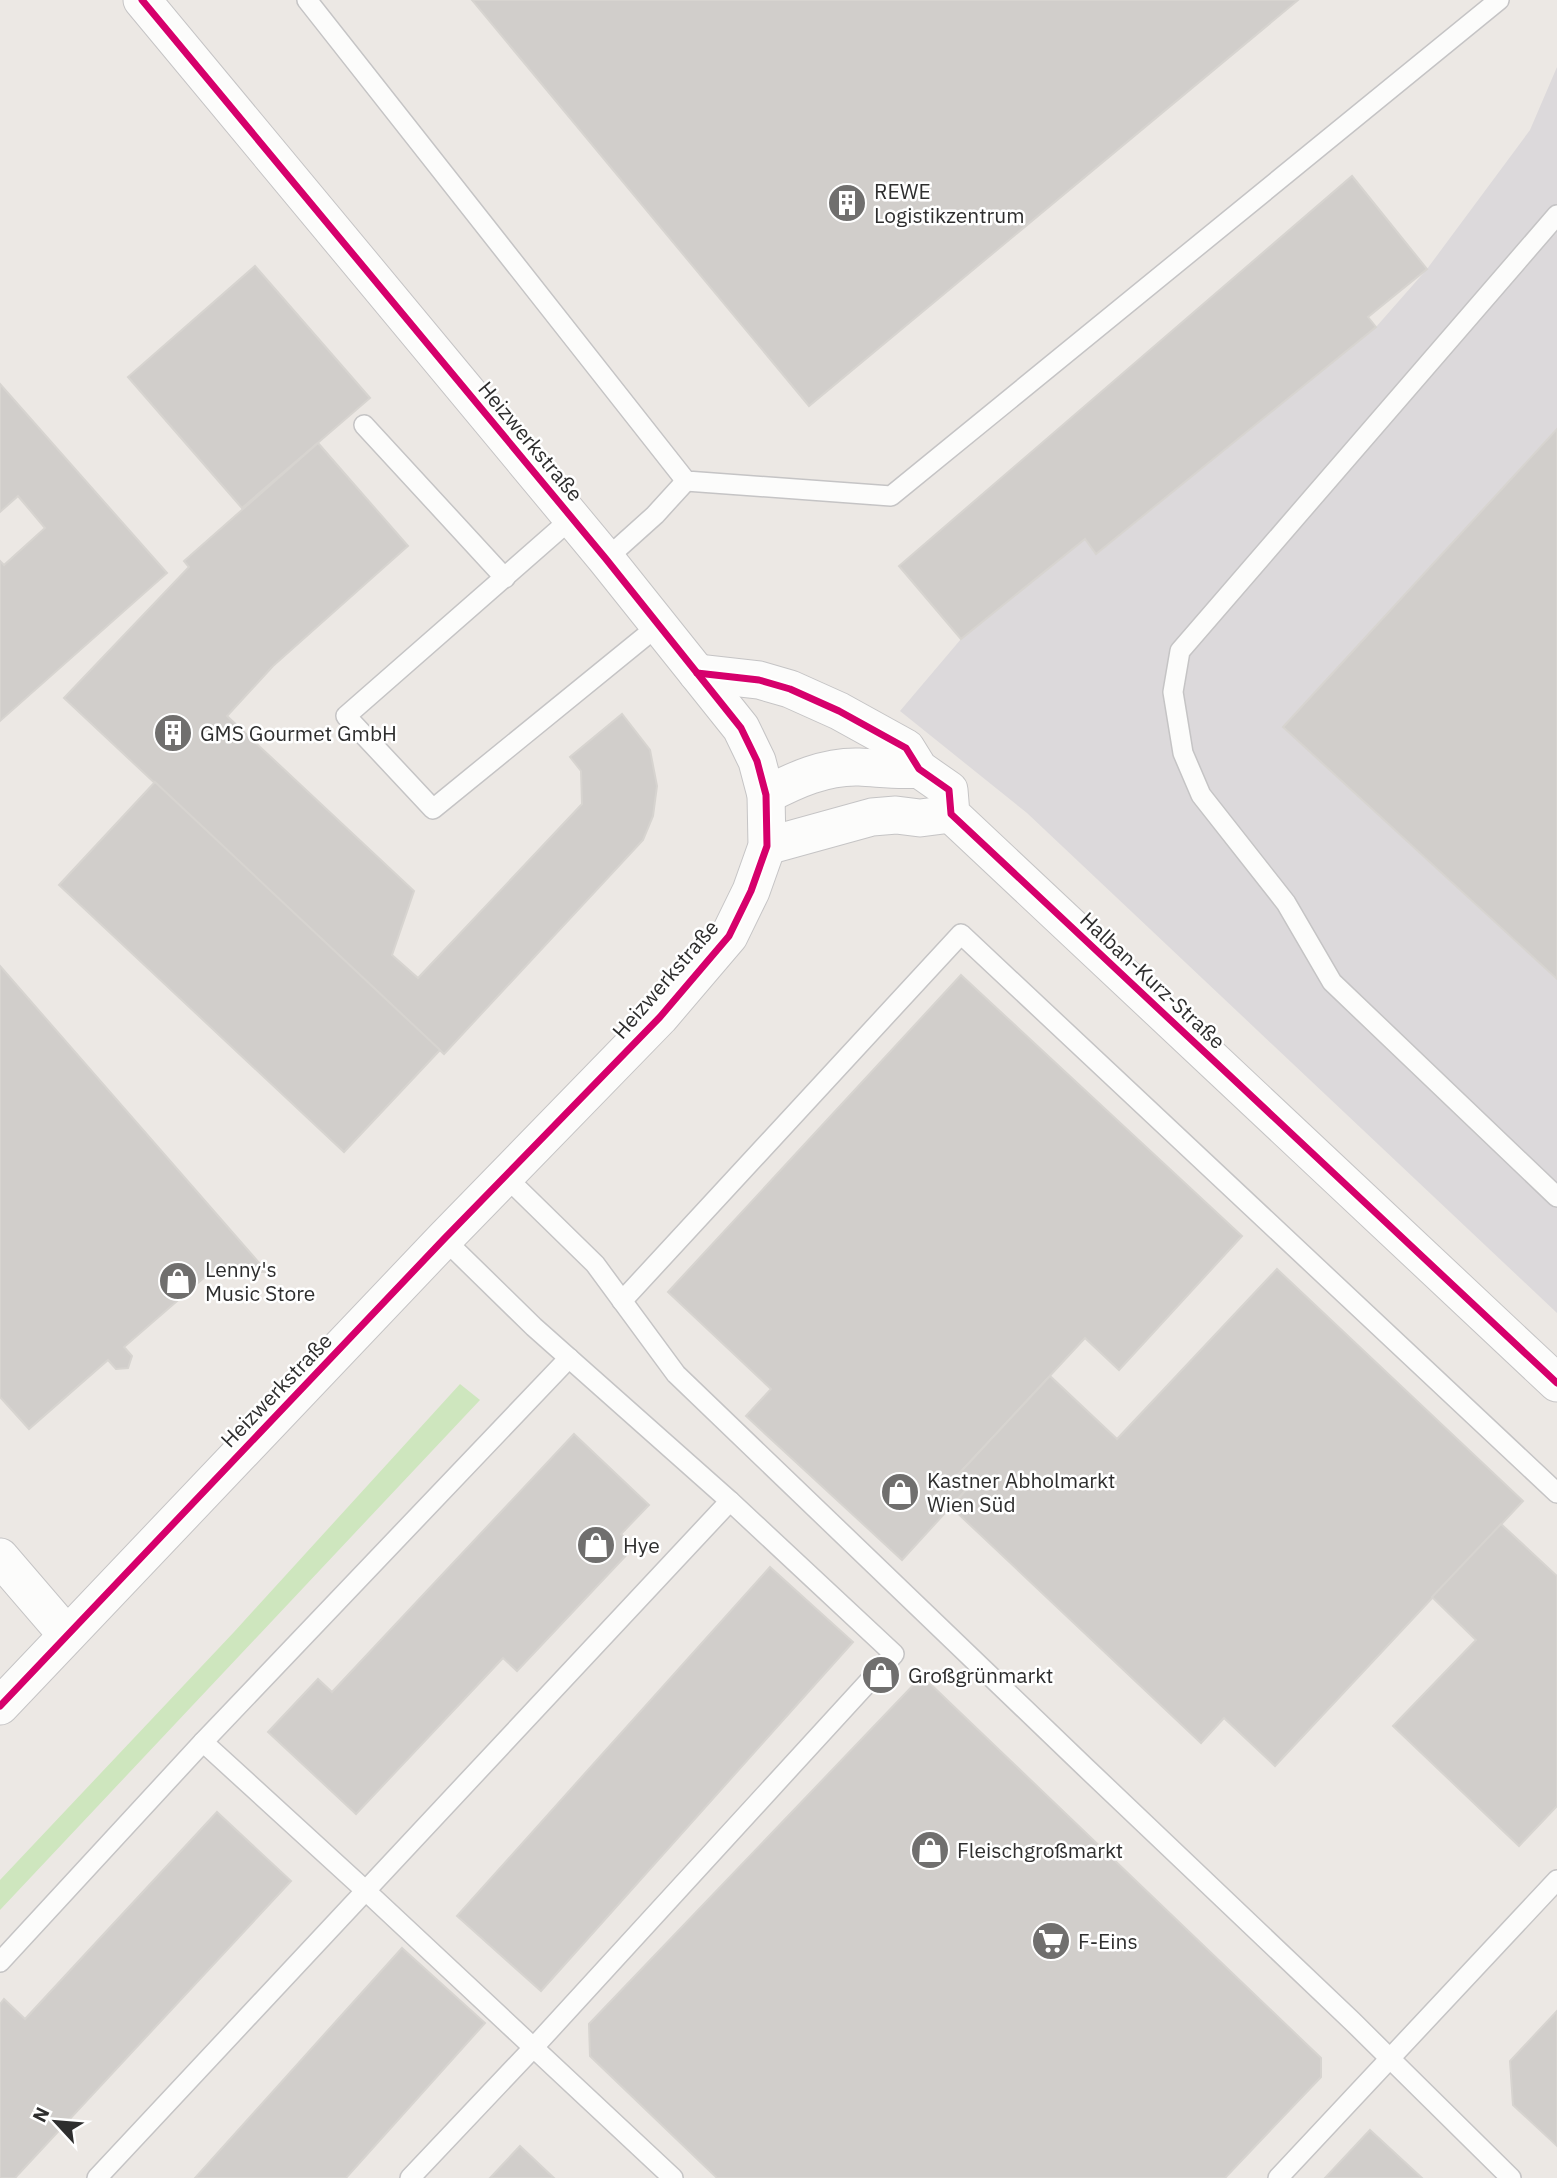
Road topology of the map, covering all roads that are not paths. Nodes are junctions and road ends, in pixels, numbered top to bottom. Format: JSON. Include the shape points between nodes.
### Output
{"nodes":[{"id":1,"x":142,"y":0,"type":"edge"},
{"id":2,"x":307,"y":0,"type":"edge"},
{"id":3,"x":1499,"y":0,"type":"edge"},
{"id":4,"x":1557,"y":215,"type":"edge"},
{"id":5,"x":364,"y":425,"type":"dead end"},
{"id":6,"x":686,"y":481,"type":"junction"},
{"id":7,"x":572,"y":518,"type":"junction"},
{"id":8,"x":606,"y":559,"type":"junction"},
{"id":9,"x":505,"y":578,"type":"junction"},
{"id":10,"x":659,"y":625,"type":"junction"},
{"id":11,"x":698,"y":673,"type":"junction"},
{"id":12,"x":919,"y":769,"type":"junction"},
{"id":13,"x":765,"y":795,"type":"junction"},
{"id":14,"x":951,"y":814,"type":"junction"},
{"id":15,"x":767,"y":846,"type":"junction"},
{"id":16,"x":505,"y":1176,"type":"junction"},
{"id":17,"x":1557,"y":1197,"type":"edge"},
{"id":18,"x":444,"y":1239,"type":"junction"},
{"id":19,"x":622,"y":1301,"type":"junction"},
{"id":20,"x":569,"y":1358,"type":"junction"},
{"id":21,"x":1557,"y":1383,"type":"edge"},
{"id":22,"x":1557,"y":1493,"type":"edge"},
{"id":23,"x":730,"y":1501,"type":"junction"},
{"id":24,"x":0,"y":1558,"type":"edge"},
{"id":25,"x":66,"y":1635,"type":"junction"},
{"id":26,"x":0,"y":1706,"type":"edge"},
{"id":27,"x":203,"y":1742,"type":"junction"},
{"id":28,"x":1557,"y":1880,"type":"edge"},
{"id":29,"x":366,"y":1891,"type":"junction"},
{"id":30,"x":0,"y":1962,"type":"edge"},
{"id":31,"x":534,"y":2048,"type":"junction"},
{"id":32,"x":1391,"y":2059,"type":"junction"},
{"id":33,"x":97,"y":2178,"type":"edge"},
{"id":34,"x":410,"y":2178,"type":"edge"},
{"id":35,"x":673,"y":2178,"type":"edge"},
{"id":36,"x":1278,"y":2178,"type":"edge"},
{"id":37,"x":1511,"y":2178,"type":"edge"}],
"edges":[{"from":1,"to":7,"type":"street","name":"Heizwerkstraße"},
{"from":2,"to":6,"type":"lane"},
{"from":3,"to":6,"type":"lane","via":[[891,496]]},
{"from":4,"to":17,"type":"lane","via":[[1180,651],[1173,692],[1184,753],[1201,795],[1286,903],[1332,982]]},
{"from":5,"to":9,"type":"lane"},
{"from":6,"to":8,"type":"lane"},
{"from":7,"to":8,"type":"street","name":"Heizwerkstraße"},
{"from":7,"to":9,"type":"lane"},
{"from":8,"to":10,"type":"street","name":"Heizwerkstraße"},
{"from":9,"to":10,"type":"lane","via":[[346,716],[433,809]]},
{"from":10,"to":11,"type":"street","name":"Heizwerkstraße"},
{"from":11,"to":12,"type":"street","name":"Halban-Kurz-Straße","via":[[759,680],[790,689],[906,748]]},
{"from":11,"to":13,"type":"street","name":"Heizwerkstraße","via":[[741,728],[757,761]]},
{"from":12,"to":13,"type":"street","via":[[824,771]]},
{"from":12,"to":14,"type":"street","name":"Halban-Kurz-Straße","via":[[949,790]]},
{"from":13,"to":15,"type":"street","name":"Heizwerkstraße"},
{"from":14,"to":15,"type":"street","via":[[872,817]]},
{"from":14,"to":21,"type":"street","name":"Halban-Kurz-Straße"},
{"from":15,"to":16,"type":"street","name":"Heizwerkstraße","via":[[729,936],[660,1017]]},
{"from":16,"to":18,"type":"street","name":"Heizwerkstraße"},
{"from":16,"to":19,"type":"lane","via":[[595,1264]]},
{"from":18,"to":20,"type":"lane"},
{"from":18,"to":25,"type":"street","name":"Heizwerkstraße"},
{"from":19,"to":22,"type":"lane","via":[[961,934]]},
{"from":19,"to":32,"type":"lane","via":[[677,1374]]},
{"from":20,"to":23,"type":"lane"},
{"from":20,"to":27,"type":"lane"},
{"from":23,"to":29,"type":"lane"},
{"from":23,"to":31,"type":"lane","via":[[894,1654]]},
{"from":24,"to":25,"type":"street"},
{"from":25,"to":26,"type":"street","name":"Heizwerkstraße"},
{"from":27,"to":29,"type":"lane"},
{"from":27,"to":30,"type":"lane"},
{"from":28,"to":32,"type":"lane"},
{"from":29,"to":31,"type":"lane"},
{"from":29,"to":33,"type":"lane"},
{"from":31,"to":34,"type":"lane"},
{"from":31,"to":35,"type":"lane"},
{"from":32,"to":36,"type":"lane"},
{"from":32,"to":37,"type":"lane"}]}
